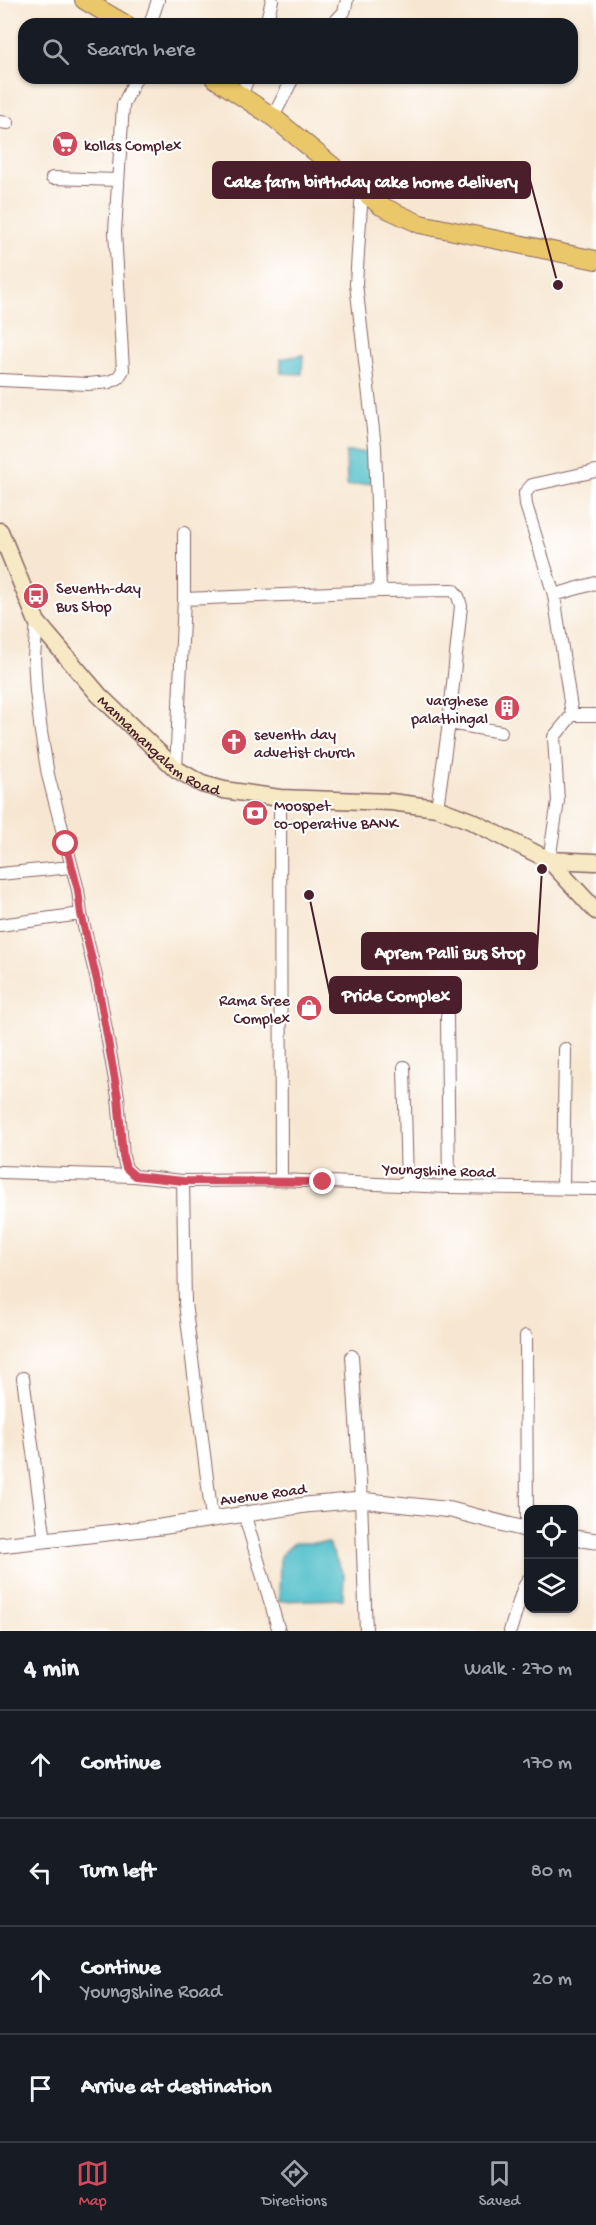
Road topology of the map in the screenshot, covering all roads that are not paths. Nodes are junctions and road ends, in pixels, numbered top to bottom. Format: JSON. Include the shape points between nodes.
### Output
{"nodes":[{"id":1,"x":84,"y":0,"type":"edge"},
{"id":2,"x":158,"y":0,"type":"edge"},
{"id":3,"x":272,"y":0,"type":"edge"},
{"id":4,"x":347,"y":0,"type":"edge"},
{"id":5,"x":115,"y":18,"type":"edge"},
{"id":6,"x":152,"y":18,"type":"edge"},
{"id":7,"x":268,"y":18,"type":"edge"},
{"id":8,"x":338,"y":18,"type":"edge"},
{"id":9,"x":133,"y":84,"type":"edge"},
{"id":10,"x":223,"y":84,"type":"edge"},
{"id":11,"x":246,"y":84,"type":"edge"},
{"id":12,"x":290,"y":84,"type":"edge"},
{"id":13,"x":241,"y":96,"type":"junction"},
{"id":14,"x":273,"y":117,"type":"junction"},
{"id":15,"x":52,"y":178,"type":"dead end"},
{"id":16,"x":118,"y":180,"type":"junction"},
{"id":17,"x":362,"y":189,"type":"junction"},
{"id":18,"x":596,"y":260,"type":"edge"},
{"id":19,"x":0,"y":380,"type":"edge"},
{"id":20,"x":596,"y":471,"type":"edge"},
{"id":21,"x":0,"y":531,"type":"edge"},
{"id":22,"x":184,"y":533,"type":"dead end"},
{"id":23,"x":5,"y":561,"type":"edge"},
{"id":24,"x":596,"y":583,"type":"edge"},
{"id":25,"x":380,"y":591,"type":"junction"},
{"id":26,"x":554,"y":595,"type":"junction"},
{"id":27,"x":184,"y":599,"type":"junction"},
{"id":28,"x":37,"y":622,"type":"junction"},
{"id":29,"x":572,"y":715,"type":"junction"},
{"id":30,"x":596,"y":715,"type":"edge"},
{"id":31,"x":449,"y":723,"type":"junction"},
{"id":32,"x":501,"y":732,"type":"dead end"},
{"id":33,"x":177,"y":769,"type":"junction"},
{"id":34,"x":280,"y":798,"type":"junction"},
{"id":35,"x":436,"y":808,"type":"junction"},
{"id":36,"x":549,"y":860,"type":"junction"},
{"id":37,"x":596,"y":862,"type":"edge"},
{"id":38,"x":71,"y":867,"type":"junction"},
{"id":39,"x":0,"y":874,"type":"edge"},
{"id":40,"x":596,"y":911,"type":"edge"},
{"id":41,"x":81,"y":914,"type":"junction"},
{"id":42,"x":0,"y":925,"type":"edge"},
{"id":43,"x":447,"y":1016,"type":"dead end"},
{"id":44,"x":565,"y":1049,"type":"dead end"},
{"id":45,"x":404,"y":1067,"type":"dead end"},
{"id":46,"x":0,"y":1172,"type":"edge"},
{"id":47,"x":135,"y":1176,"type":"junction"},
{"id":48,"x":281,"y":1180,"type":"junction"},
{"id":49,"x":183,"y":1181,"type":"junction"},
{"id":50,"x":407,"y":1185,"type":"junction"},
{"id":51,"x":449,"y":1187,"type":"junction"},
{"id":52,"x":562,"y":1188,"type":"junction"},
{"id":53,"x":596,"y":1189,"type":"edge"},
{"id":54,"x":526,"y":1336,"type":"dead end"},
{"id":55,"x":352,"y":1356,"type":"dead end"},
{"id":56,"x":23,"y":1378,"type":"dead end"},
{"id":57,"x":361,"y":1500,"type":"junction"},
{"id":58,"x":528,"y":1505,"type":"edge"},
{"id":59,"x":244,"y":1513,"type":"junction"},
{"id":60,"x":212,"y":1518,"type":"junction"},
{"id":61,"x":524,"y":1529,"type":"edge"},
{"id":62,"x":578,"y":1539,"type":"edge"},
{"id":63,"x":45,"y":1541,"type":"junction"},
{"id":64,"x":596,"y":1541,"type":"edge"},
{"id":65,"x":0,"y":1545,"type":"edge"},
{"id":66,"x":524,"y":1587,"type":"edge"},
{"id":67,"x":279,"y":1631,"type":"edge"},
{"id":68,"x":366,"y":1631,"type":"edge"},
{"id":69,"x":510,"y":1631,"type":"edge"}],
"edges":[{"from":1,"to":5,"type":"main road"},
{"from":2,"to":6,"type":"street"},
{"from":3,"to":7,"type":"street"},
{"from":4,"to":8,"type":"street"},
{"from":9,"to":16,"type":"street","via":[[123,105]]},
{"from":10,"to":13,"type":"main road"},
{"from":11,"to":13,"type":"street"},
{"from":12,"to":14,"type":"street"},
{"from":13,"to":14,"type":"main road"},
{"from":14,"to":17,"type":"main road"},
{"from":15,"to":16,"type":"street"},
{"from":16,"to":19,"type":"street","via":[[115,232],[123,370],[109,382],[88,384]]},
{"from":17,"to":18,"type":"main road","via":[[381,206],[420,224]]},
{"from":17,"to":25,"type":"street","via":[[356,284],[375,447]]},
{"from":20,"to":26,"type":"street","via":[[532,486],[525,493]]},
{"from":21,"to":23,"type":"main road","name":"Mannamangalam Road"},
{"from":22,"to":27,"type":"street"},
{"from":23,"to":28,"type":"main road","name":"Mannamangalam Road"},
{"from":24,"to":26,"type":"street"},
{"from":25,"to":27,"type":"street"},
{"from":25,"to":31,"type":"street","via":[[453,590],[458,596],[461,606]]},
{"from":26,"to":29,"type":"street"},
{"from":27,"to":33,"type":"street"},
{"from":28,"to":33,"type":"main road","name":"Mannamangalam Road","via":[[99,695]]},
{"from":28,"to":38,"type":"street","via":[[34,657],[41,732]]},
{"from":29,"to":30,"type":"street"},
{"from":29,"to":36,"type":"street","via":[[554,737],[558,801]]},
{"from":31,"to":32,"type":"street"},
{"from":31,"to":35,"type":"street"},
{"from":33,"to":34,"type":"main road","name":"Mannamangalam Road","via":[[202,784]]},
{"from":34,"to":35,"type":"main road","name":"Mannamangalam Road","via":[[392,802]]},
{"from":34,"to":48,"type":"street"},
{"from":35,"to":36,"type":"main road","name":"Mannamangalam Road"},
{"from":36,"to":37,"type":"main road"},
{"from":36,"to":40,"type":"main road"},
{"from":38,"to":39,"type":"street"},
{"from":38,"to":41,"type":"street"},
{"from":41,"to":42,"type":"street"},
{"from":41,"to":47,"type":"street","via":[[118,1097],[123,1157],[126,1168]]},
{"from":43,"to":51,"type":"street"},
{"from":44,"to":52,"type":"street"},
{"from":45,"to":50,"type":"street"},
{"from":46,"to":47,"type":"street","name":"Youngshine Road"},
{"from":47,"to":49,"type":"street","name":"Youngshine Road"},
{"from":48,"to":49,"type":"street","name":"Youngshine Road"},
{"from":48,"to":50,"type":"street","name":"Youngshine Road"},
{"from":49,"to":60,"type":"street","via":[[186,1314]]},
{"from":50,"to":51,"type":"street","name":"Youngshine Road"},
{"from":51,"to":52,"type":"street","name":"Youngshine Road"},
{"from":52,"to":53,"type":"street","name":"Youngshine Road"},
{"from":54,"to":58,"type":"street"},
{"from":55,"to":57,"type":"street"},
{"from":56,"to":63,"type":"street"},
{"from":57,"to":59,"type":"street","name":"Avenue Road"},
{"from":57,"to":61,"type":"street","name":"Avenue Road","via":[[451,1510]]},
{"from":57,"to":68,"type":"street"},
{"from":59,"to":60,"type":"street","name":"Avenue Road"},
{"from":59,"to":67,"type":"street"},
{"from":60,"to":63,"type":"street","name":"Avenue Road"},
{"from":62,"to":64,"type":"street"},
{"from":63,"to":65,"type":"street","name":"Avenue Road"},
{"from":66,"to":69,"type":"street"}]}
